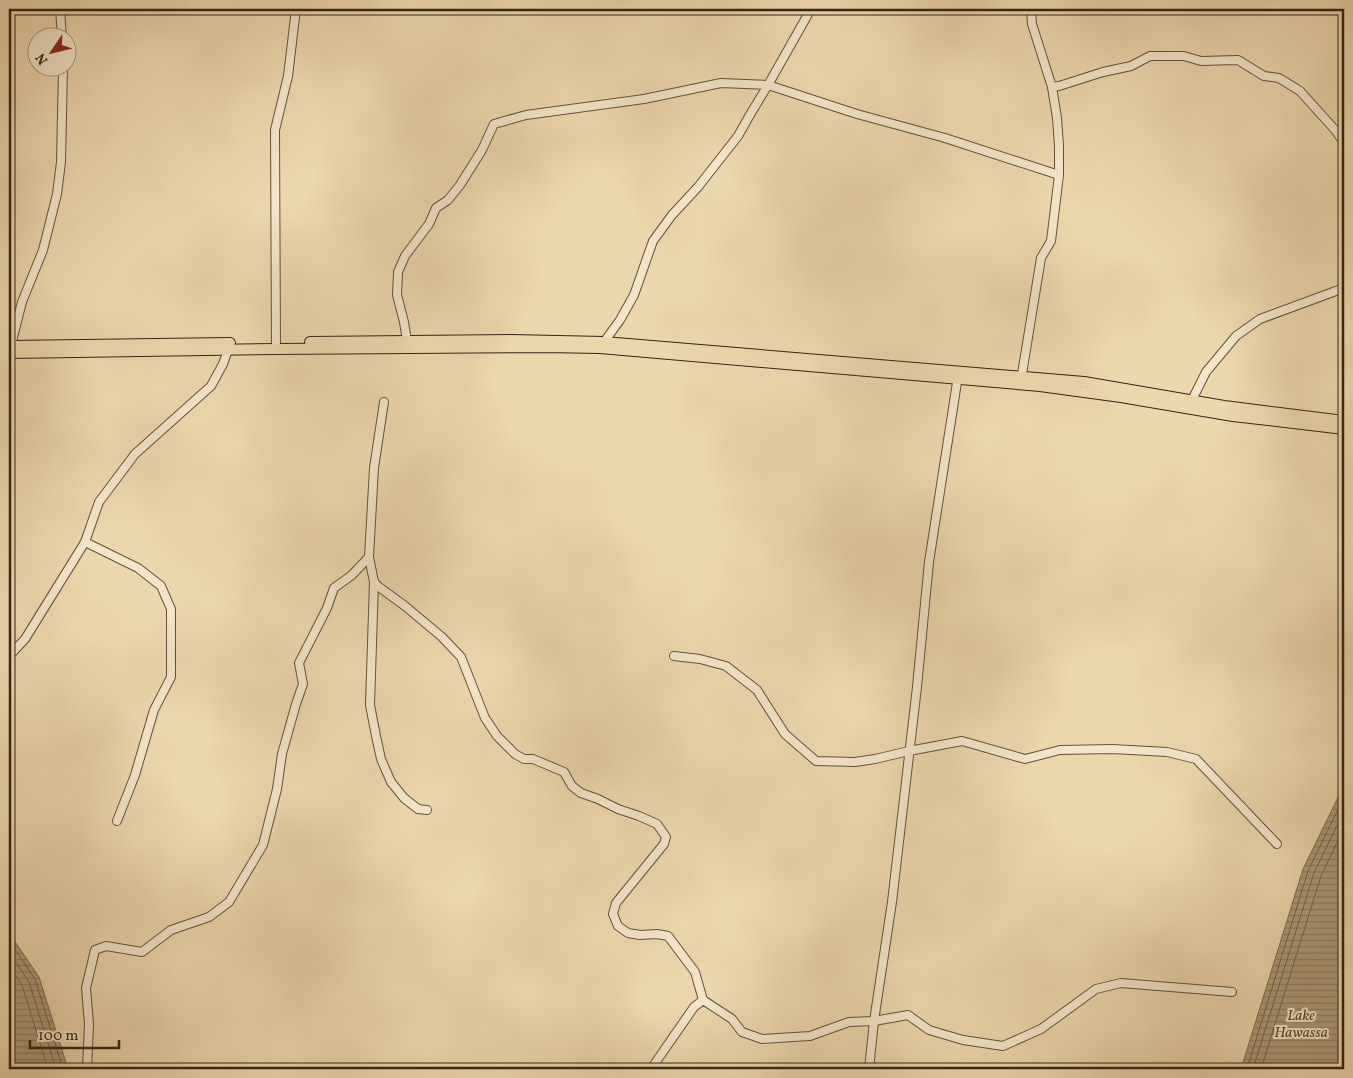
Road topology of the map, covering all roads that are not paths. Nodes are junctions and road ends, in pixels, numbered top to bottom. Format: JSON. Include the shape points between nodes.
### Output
{"nodes":[{"id":1,"x":60,"y":9,"type":"edge"},
{"id":2,"x":296,"y":9,"type":"edge"},
{"id":3,"x":812,"y":9,"type":"edge"},
{"id":4,"x":1031,"y":9,"type":"edge"},
{"id":5,"x":61,"y":28,"type":"edge"},
{"id":6,"x":63,"y":78,"type":"edge"},
{"id":7,"x":768,"y":85,"type":"junction"},
{"id":8,"x":1052,"y":87,"type":"junction"},
{"id":9,"x":1344,"y":144,"type":"edge"},
{"id":10,"x":1059,"y":175,"type":"junction"},
{"id":11,"x":1344,"y":288,"type":"edge"},
{"id":12,"x":604,"y":342,"type":"junction"},
{"id":13,"x":406,"y":344,"type":"junction"},
{"id":14,"x":276,"y":346,"type":"junction"},
{"id":15,"x":227,"y":347,"type":"junction"},
{"id":16,"x":10,"y":348,"type":"edge"},
{"id":17,"x":958,"y":375,"type":"junction"},
{"id":18,"x":1021,"y":380,"type":"junction"},
{"id":19,"x":1192,"y":400,"type":"junction"},
{"id":20,"x":384,"y":402,"type":"dead end"},
{"id":21,"x":1344,"y":421,"type":"edge"},
{"id":22,"x":1344,"y":429,"type":"edge"},
{"id":23,"x":85,"y":542,"type":"junction"},
{"id":24,"x":370,"y":557,"type":"junction"},
{"id":25,"x":374,"y":582,"type":"junction"},
{"id":26,"x":9,"y":656,"type":"edge"},
{"id":27,"x":674,"y":656,"type":"dead end"},
{"id":28,"x":909,"y":751,"type":"junction"},
{"id":29,"x":427,"y":810,"type":"dead end"},
{"id":30,"x":117,"y":821,"type":"dead end"},
{"id":31,"x":1277,"y":844,"type":"dead end"},
{"id":32,"x":1232,"y":992,"type":"dead end"},
{"id":33,"x":703,"y":1000,"type":"junction"},
{"id":34,"x":874,"y":1021,"type":"junction"},
{"id":35,"x":87,"y":1069,"type":"edge"},
{"id":36,"x":651,"y":1069,"type":"edge"},
{"id":37,"x":869,"y":1069,"type":"edge"}],
"edges":[{"from":1,"to":5,"type":"street"},
{"from":2,"to":14,"type":"street","via":[[288,76],[275,130]]},
{"from":3,"to":7,"type":"street"},
{"from":4,"to":8,"type":"street","via":[[1032,24]]},
{"from":6,"to":16,"type":"street","via":[[57,194],[43,250],[22,302]]},
{"from":7,"to":10,"type":"street"},
{"from":7,"to":12,"type":"street","via":[[738,136],[653,241],[634,295]]},
{"from":7,"to":13,"type":"street","via":[[721,83],[644,99],[526,115],[494,124],[465,178],[448,200],[436,208],[398,272],[397,295]]},
{"from":8,"to":9,"type":"street","via":[[1131,66],[1150,56],[1184,56],[1201,61],[1238,60],[1264,76],[1279,78],[1300,91]]},
{"from":8,"to":10,"type":"street","via":[[1057,118]]},
{"from":10,"to":18,"type":"street","via":[[1051,241],[1041,258]]},
{"from":11,"to":19,"type":"street","via":[[1260,318],[1236,336],[1206,372]]},
{"from":12,"to":13,"type":"main road"},
{"from":12,"to":17,"type":"main road"},
{"from":13,"to":14,"type":"main road"},
{"from":13,"to":17,"type":"main road","via":[[600,348]]},
{"from":14,"to":15,"type":"main road"},
{"from":15,"to":16,"type":"main road"},
{"from":15,"to":23,"type":"street","via":[[223,364],[211,386],[135,454],[105,494]]},
{"from":17,"to":18,"type":"main road"},
{"from":17,"to":28,"type":"street","via":[[929,562]]},
{"from":18,"to":19,"type":"main road","via":[[1084,382]]},
{"from":18,"to":22,"type":"main road","via":[[1233,416]]},
{"from":19,"to":21,"type":"main road"},
{"from":20,"to":24,"type":"street","via":[[374,468]]},
{"from":23,"to":26,"type":"street","via":[[25,640]]},
{"from":23,"to":30,"type":"street","via":[[138,568],[161,586],[171,609],[171,677],[154,710],[135,775]]},
{"from":24,"to":25,"type":"street"},
{"from":24,"to":35,"type":"street","via":[[334,588],[299,663],[304,684],[282,754],[263,845],[229,902],[209,917],[171,930],[142,952],[106,946],[95,950],[86,988],[89,1024]]},
{"from":25,"to":29,"type":"street","via":[[370,705],[377,743],[391,782],[418,809]]},
{"from":25,"to":33,"type":"street","via":[[442,637],[461,657],[485,718],[496,736],[515,754],[564,772],[572,786],[581,793],[657,824],[666,837],[664,844],[616,903],[613,914],[618,926],[628,933],[668,936],[694,972]]},
{"from":27,"to":28,"type":"street","via":[[726,666],[757,690],[785,734],[816,761],[875,760]]},
{"from":28,"to":31,"type":"street","via":[[962,741],[1026,759],[1060,750],[1112,749],[1167,752],[1196,759]]},
{"from":28,"to":34,"type":"street","via":[[892,902]]},
{"from":32,"to":34,"type":"street","via":[[1122,983],[1096,990],[1041,1029],[1003,1046],[962,1040],[929,1030],[908,1015]]},
{"from":33,"to":34,"type":"street","via":[[732,1020],[742,1032],[762,1039],[810,1036],[849,1022]]},
{"from":33,"to":36,"type":"street","via":[[694,1007]]},
{"from":34,"to":37,"type":"street"}]}
